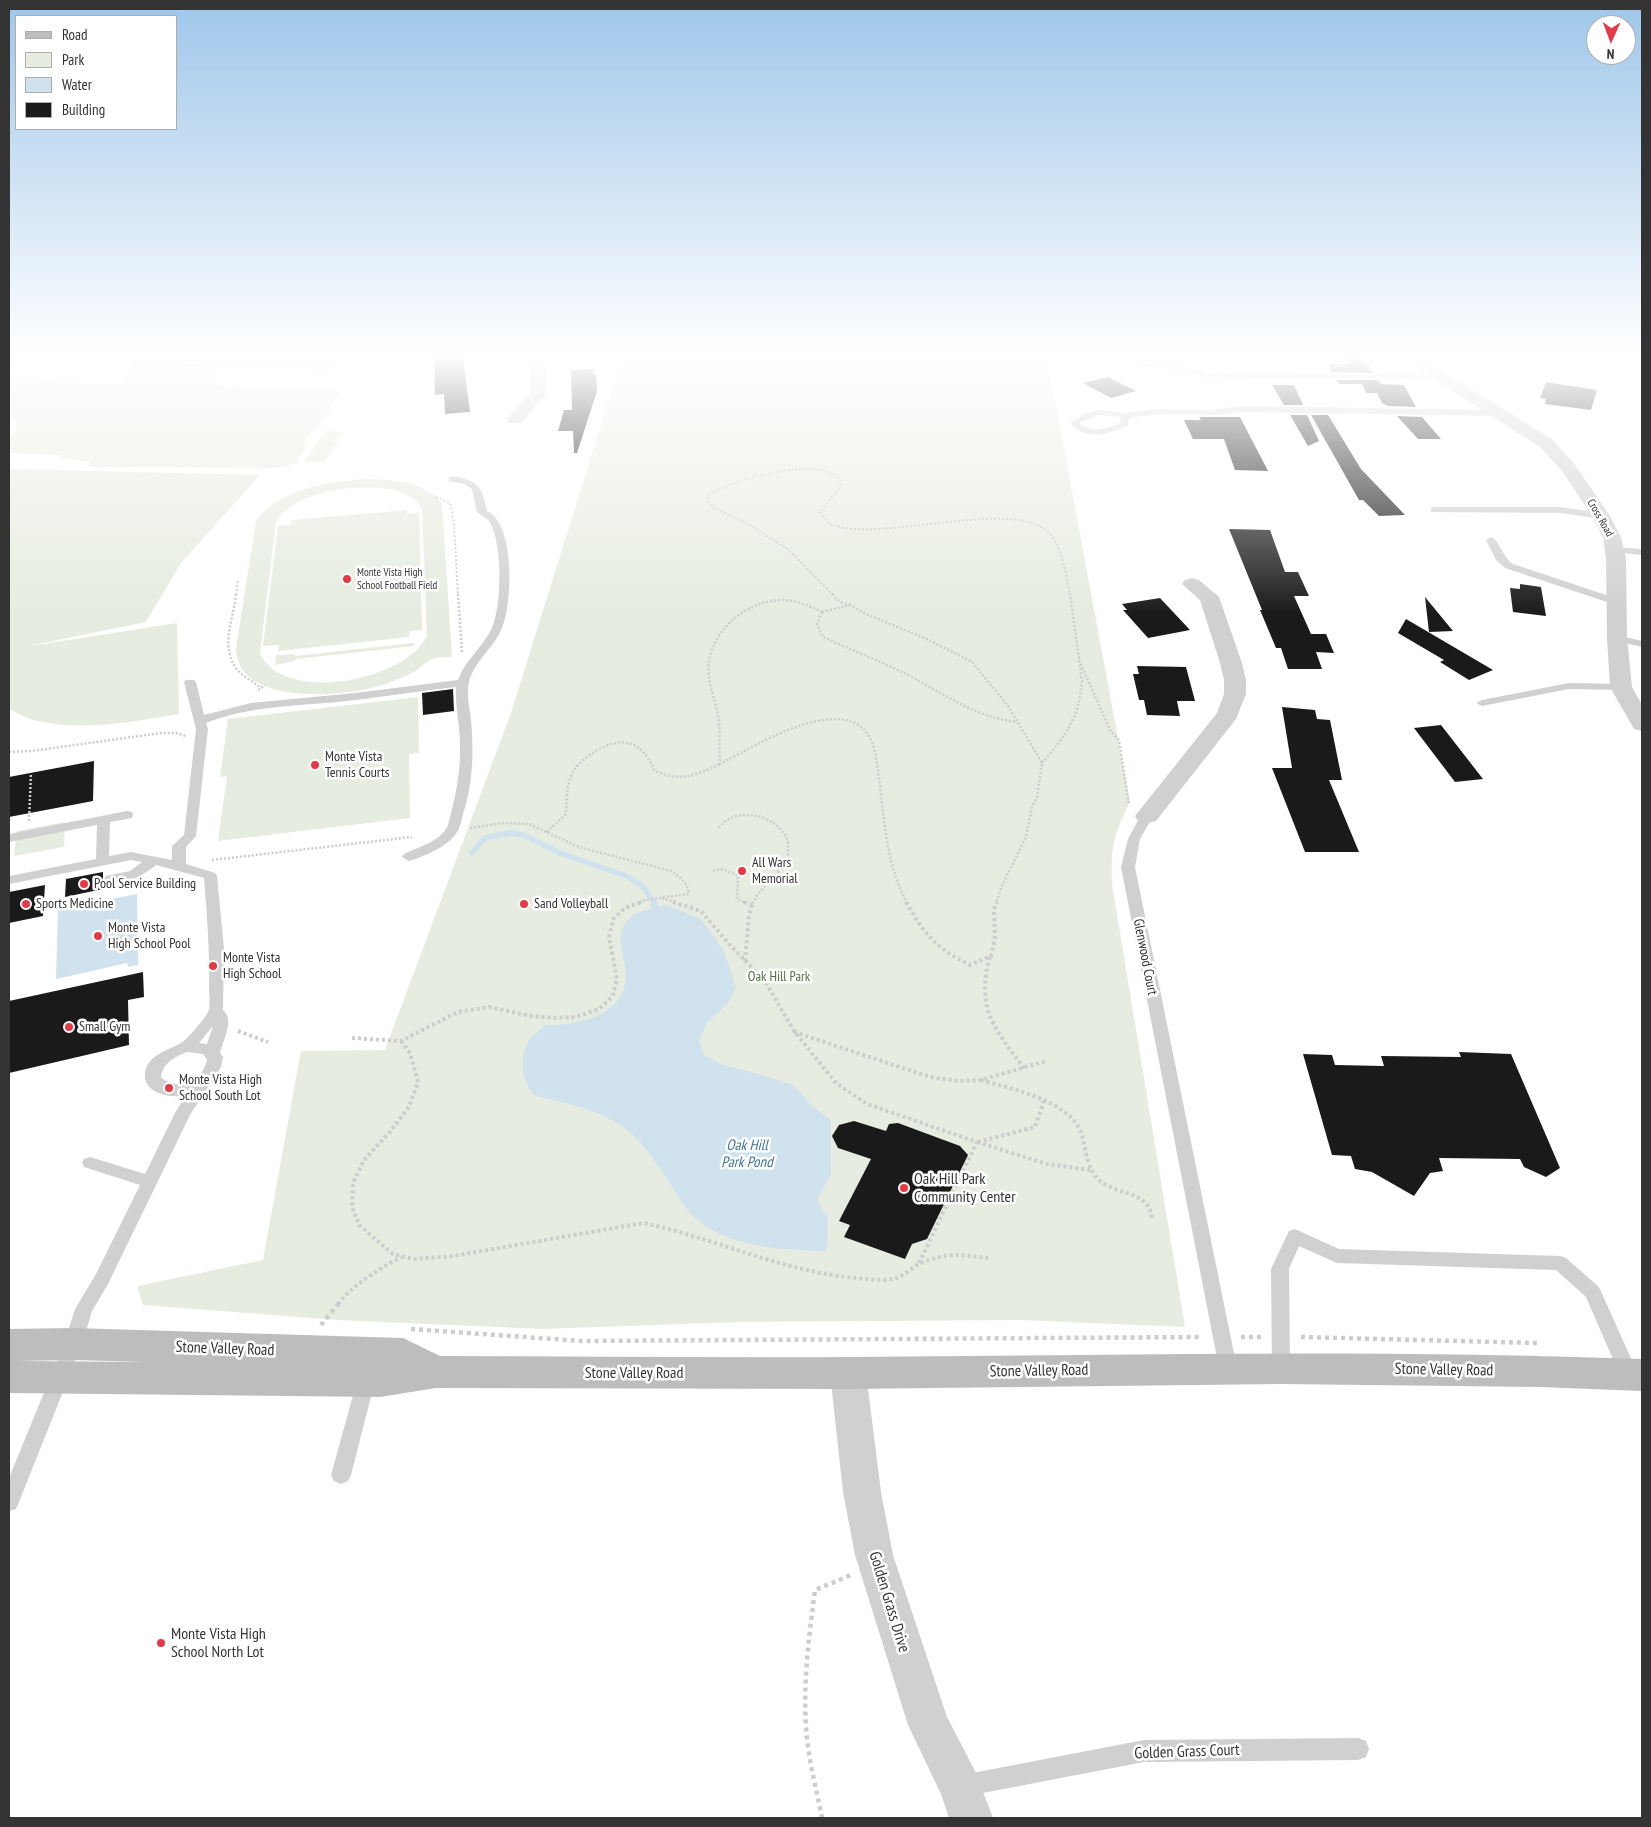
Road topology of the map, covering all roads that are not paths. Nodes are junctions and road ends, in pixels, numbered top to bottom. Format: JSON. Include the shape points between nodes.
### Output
{"nodes":[{"id":1,"x":1546,"y":443,"type":"edge"},
{"id":2,"x":452,"y":479,"type":"dead end"},
{"id":3,"x":1434,"y":510,"type":"dead end"},
{"id":4,"x":1601,"y":516,"type":"junction"},
{"id":5,"x":1491,"y":540,"type":"dead end"},
{"id":6,"x":1615,"y":550,"type":"junction"},
{"id":7,"x":1642,"y":552,"type":"edge"},
{"id":8,"x":1192,"y":584,"type":"dead end"},
{"id":9,"x":1617,"y":602,"type":"junction"},
{"id":10,"x":1617,"y":638,"type":"junction"},
{"id":11,"x":1642,"y":644,"type":"edge"},
{"id":12,"x":190,"y":682,"type":"dead end"},
{"id":13,"x":459,"y":684,"type":"junction"},
{"id":14,"x":1621,"y":687,"type":"junction"},
{"id":15,"x":1482,"y":703,"type":"dead end"},
{"id":16,"x":1642,"y":724,"type":"edge"},
{"id":17,"x":201,"y":725,"type":"junction"},
{"id":18,"x":127,"y":815,"type":"dead end"},
{"id":19,"x":1147,"y":816,"type":"joint"},
{"id":20,"x":104,"y":819,"type":"junction"},
{"id":21,"x":9,"y":838,"type":"edge"},
{"id":22,"x":409,"y":856,"type":"dead end"},
{"id":23,"x":102,"y":861,"type":"junction"},
{"id":24,"x":153,"y":861,"type":"junction"},
{"id":25,"x":179,"y":866,"type":"junction"},
{"id":26,"x":110,"y":879,"type":"dead end"},
{"id":27,"x":9,"y":880,"type":"edge"},
{"id":28,"x":216,"y":1012,"type":"junction"},
{"id":29,"x":187,"y":1047,"type":"junction"},
{"id":30,"x":212,"y":1053,"type":"junction"},
{"id":31,"x":204,"y":1080,"type":"junction"},
{"id":32,"x":168,"y":1090,"type":"junction"},
{"id":33,"x":183,"y":1113,"type":"junction"},
{"id":34,"x":90,"y":1163,"type":"dead end"},
{"id":35,"x":150,"y":1182,"type":"junction"},
{"id":36,"x":73,"y":1344,"type":"junction"},
{"id":37,"x":9,"y":1345,"type":"edge"},
{"id":38,"x":1224,"y":1353,"type":"junction"},
{"id":39,"x":1280,"y":1353,"type":"junction"},
{"id":40,"x":436,"y":1372,"type":"junction"},
{"id":41,"x":848,"y":1374,"type":"junction"},
{"id":42,"x":1636,"y":1375,"type":"edge"},
{"id":43,"x":9,"y":1377,"type":"edge"},
{"id":44,"x":59,"y":1378,"type":"junction"},
{"id":45,"x":366,"y":1381,"type":"junction"},
{"id":46,"x":341,"y":1475,"type":"dead end"},
{"id":47,"x":9,"y":1502,"type":"edge"},
{"id":48,"x":1358,"y":1749,"type":"dead end"},
{"id":49,"x":965,"y":1802,"type":"edge"}],
"edges":[{"from":1,"to":4,"type":"street","name":"Cross Road","via":[[1570,469]]},
{"from":2,"to":13,"type":"lane","via":[[474,484],[482,512],[494,520],[501,538],[505,589],[502,615],[496,630]]},
{"from":3,"to":4,"type":"lane","via":[[1561,510]]},
{"from":4,"to":6,"type":"street","name":"Cross Road"},
{"from":5,"to":9,"type":"lane","via":[[1509,566]]},
{"from":6,"to":7,"type":"lane"},
{"from":6,"to":9,"type":"street","name":"Cross Road"},
{"from":8,"to":19,"type":"street","name":"Glenwood Court","via":[[1209,597],[1235,680],[1234,694],[1228,714]]},
{"from":9,"to":10,"type":"street","name":"Cross Road"},
{"from":10,"to":11,"type":"lane"},
{"from":10,"to":14,"type":"street","name":"Cross Road"},
{"from":12,"to":17,"type":"lane"},
{"from":13,"to":17,"type":"lane","via":[[267,706],[242,706],[218,712]]},
{"from":13,"to":22,"type":"lane","via":[[467,768],[459,811],[451,832]]},
{"from":14,"to":15,"type":"lane","via":[[1569,686]]},
{"from":14,"to":16,"type":"street","name":"Cross Road"},
{"from":17,"to":25,"type":"lane","via":[[190,836],[179,846]]},
{"from":18,"to":20,"type":"lane"},
{"from":19,"to":38,"type":"lane","name":"Glenwood Court","via":[[1134,838],[1128,867]]},
{"from":20,"to":21,"type":"lane"},
{"from":20,"to":23,"type":"lane"},
{"from":23,"to":24,"type":"lane","via":[[131,856]]},
{"from":23,"to":27,"type":"lane"},
{"from":24,"to":25,"type":"lane"},
{"from":24,"to":26,"type":"lane","via":[[134,874]]},
{"from":25,"to":28,"type":"lane","via":[[210,876],[217,949]]},
{"from":28,"to":29,"type":"lane"},
{"from":28,"to":30,"type":"lane","via":[[221,1016],[221,1024]]},
{"from":29,"to":30,"type":"lane"},
{"from":29,"to":32,"type":"lane","via":[[169,1054],[156,1065],[153,1078]]},
{"from":30,"to":31,"type":"lane","via":[[215,1066]]},
{"from":31,"to":32,"type":"lane","via":[[184,1090]]},
{"from":31,"to":33,"type":"lane"},
{"from":32,"to":33,"type":"lane"},
{"from":33,"to":35,"type":"lane"},
{"from":34,"to":35,"type":"lane"},
{"from":35,"to":36,"type":"lane","via":[[84,1309]]},
{"from":36,"to":37,"type":"street","name":"Stone Valley Road"},
{"from":36,"to":40,"type":"street","name":"Stone Valley Road","via":[[403,1354]]},
{"from":36,"to":44,"type":"lane"},
{"from":38,"to":39,"type":"street","name":"Stone Valley Road"},
{"from":38,"to":41,"type":"street","name":"Stone Valley Road"},
{"from":39,"to":42,"type":"street","name":"Stone Valley Road"},
{"from":39,"to":42,"type":"lane","via":[[1280,1269],[1295,1236],[1337,1256],[1560,1263],[1593,1292]]},
{"from":40,"to":41,"type":"street","name":"Stone Valley Road"},
{"from":40,"to":45,"type":"street","name":"Stone Valley Road"},
{"from":41,"to":49,"type":"street","name":"Golden Grass Drive","via":[[862,1492],[877,1564],[929,1725]]},
{"from":43,"to":44,"type":"street","name":"Stone Valley Road"},
{"from":44,"to":45,"type":"street","name":"Stone Valley Road"},
{"from":44,"to":47,"type":"lane"},
{"from":45,"to":46,"type":"lane"},
{"from":48,"to":49,"type":"lane","name":"Golden Grass Court","via":[[1144,1751]]}]}
